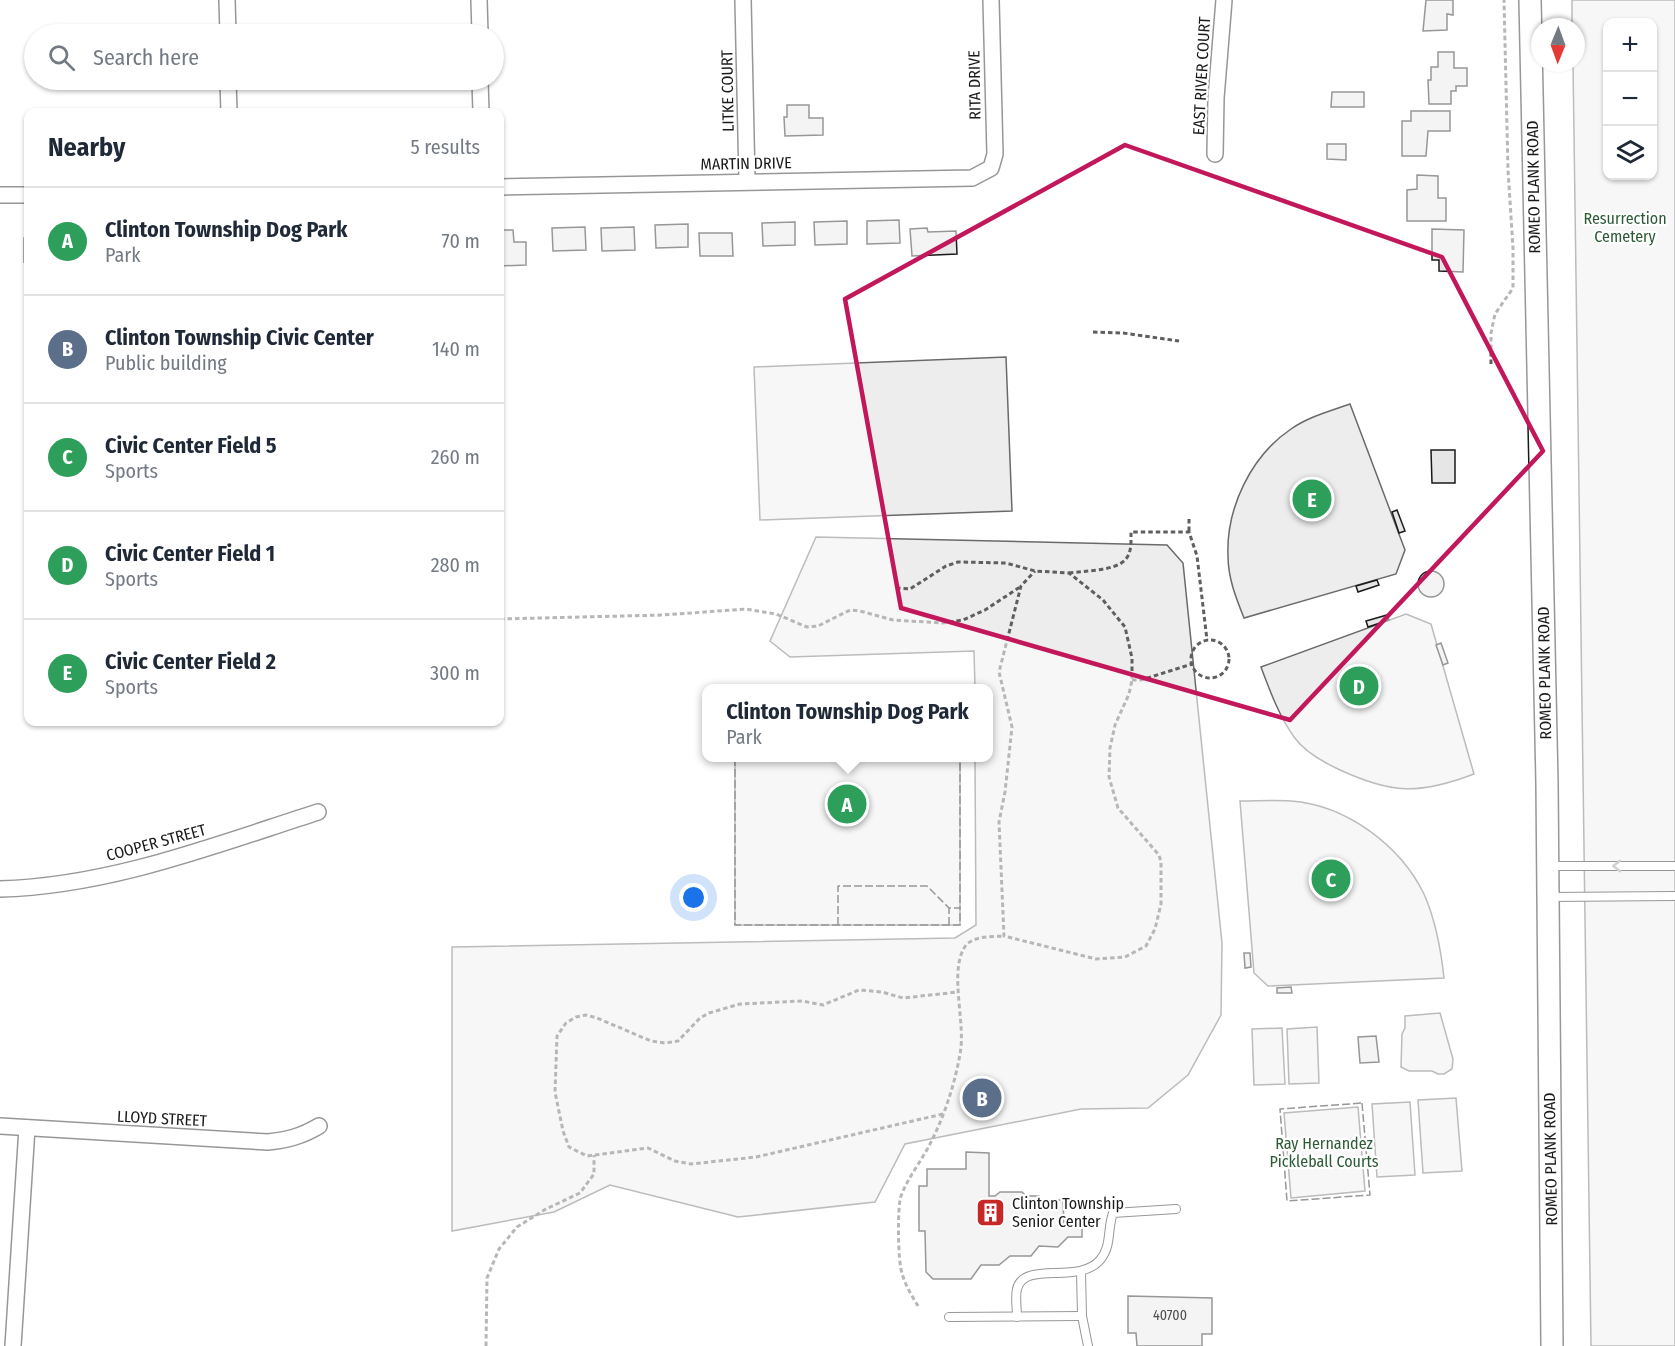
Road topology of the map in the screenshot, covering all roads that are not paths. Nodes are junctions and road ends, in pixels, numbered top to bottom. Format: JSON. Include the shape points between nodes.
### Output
{"nodes":[{"id":1,"x":227,"y":0,"type":"edge"},
{"id":2,"x":479,"y":0,"type":"edge"},
{"id":3,"x":743,"y":0,"type":"edge"},
{"id":4,"x":991,"y":0,"type":"edge"},
{"id":5,"x":1224,"y":0,"type":"edge"},
{"id":6,"x":1530,"y":0,"type":"edge"},
{"id":7,"x":228,"y":24,"type":"edge"},
{"id":8,"x":480,"y":24,"type":"edge"},
{"id":9,"x":228,"y":90,"type":"edge"},
{"id":10,"x":480,"y":90,"type":"edge"},
{"id":11,"x":229,"y":108,"type":"edge"},
{"id":12,"x":481,"y":108,"type":"edge"},
{"id":13,"x":1215,"y":154,"type":"dead end"},
{"id":14,"x":991,"y":168,"type":"joint"},
{"id":15,"x":747,"y":180,"type":"junction"},
{"id":16,"x":504,"y":187,"type":"edge"},
{"id":17,"x":0,"y":195,"type":"edge"},
{"id":18,"x":24,"y":195,"type":"edge"},
{"id":19,"x":318,"y":812,"type":"dead end"},
{"id":20,"x":1547,"y":866,"type":"junction"},
{"id":21,"x":1675,"y":866,"type":"edge"},
{"id":22,"x":0,"y":889,"type":"edge"},
{"id":23,"x":1675,"y":896,"type":"edge"},
{"id":24,"x":1548,"y":897,"type":"junction"},
{"id":25,"x":0,"y":1126,"type":"edge"},
{"id":26,"x":319,"y":1126,"type":"dead end"},
{"id":27,"x":27,"y":1128,"type":"junction"},
{"id":28,"x":1176,"y":1209,"type":"dead end"},
{"id":29,"x":1081,"y":1272,"type":"junction"},
{"id":30,"x":1082,"y":1316,"type":"junction"},
{"id":31,"x":949,"y":1317,"type":"dead end"},
{"id":32,"x":1017,"y":1317,"type":"junction"},
{"id":33,"x":13,"y":1346,"type":"edge"},
{"id":34,"x":1088,"y":1346,"type":"edge"},
{"id":35,"x":1552,"y":1346,"type":"edge"}],
"edges":[{"from":1,"to":7,"type":"street"},
{"from":2,"to":8,"type":"street"},
{"from":3,"to":15,"type":"street","name":"LITKE COURT"},
{"from":4,"to":14,"type":"street","name":"RITA DRIVE","via":[[995,154]]},
{"from":5,"to":13,"type":"street","name":"EAST RIVER COURT"},
{"from":6,"to":20,"type":"street","name":"ROMEO PLANK ROAD"},
{"from":9,"to":11,"type":"street"},
{"from":10,"to":12,"type":"street"},
{"from":14,"to":15,"type":"street","name":"MARTIN DRIVE","via":[[972,178]]},
{"from":15,"to":16,"type":"street","name":"MARTIN DRIVE"},
{"from":17,"to":18,"type":"street"},
{"from":19,"to":22,"type":"street","name":"COOPER STREET","via":[[120,872],[35,888]]},
{"from":21,"to":20,"type":"lane","one_way":true},
{"from":20,"to":24,"type":"street","name":"ROMEO PLANK ROAD"},
{"from":23,"to":24,"type":"lane"},
{"from":24,"to":35,"type":"street","name":"ROMEO PLANK ROAD"},
{"from":25,"to":27,"type":"street","name":"LLOYD STREET"},
{"from":26,"to":27,"type":"street","name":"LLOYD STREET","via":[[290,1140],[268,1142]]},
{"from":27,"to":33,"type":"street"},
{"from":28,"to":29,"type":"lane","via":[[1113,1212],[1105,1253],[1098,1263]]},
{"from":29,"to":30,"type":"lane"},
{"from":29,"to":32,"type":"lane","via":[[1024,1278],[1017,1287]]},
{"from":30,"to":32,"type":"lane"},
{"from":30,"to":34,"type":"lane"},
{"from":31,"to":32,"type":"lane"}]}
